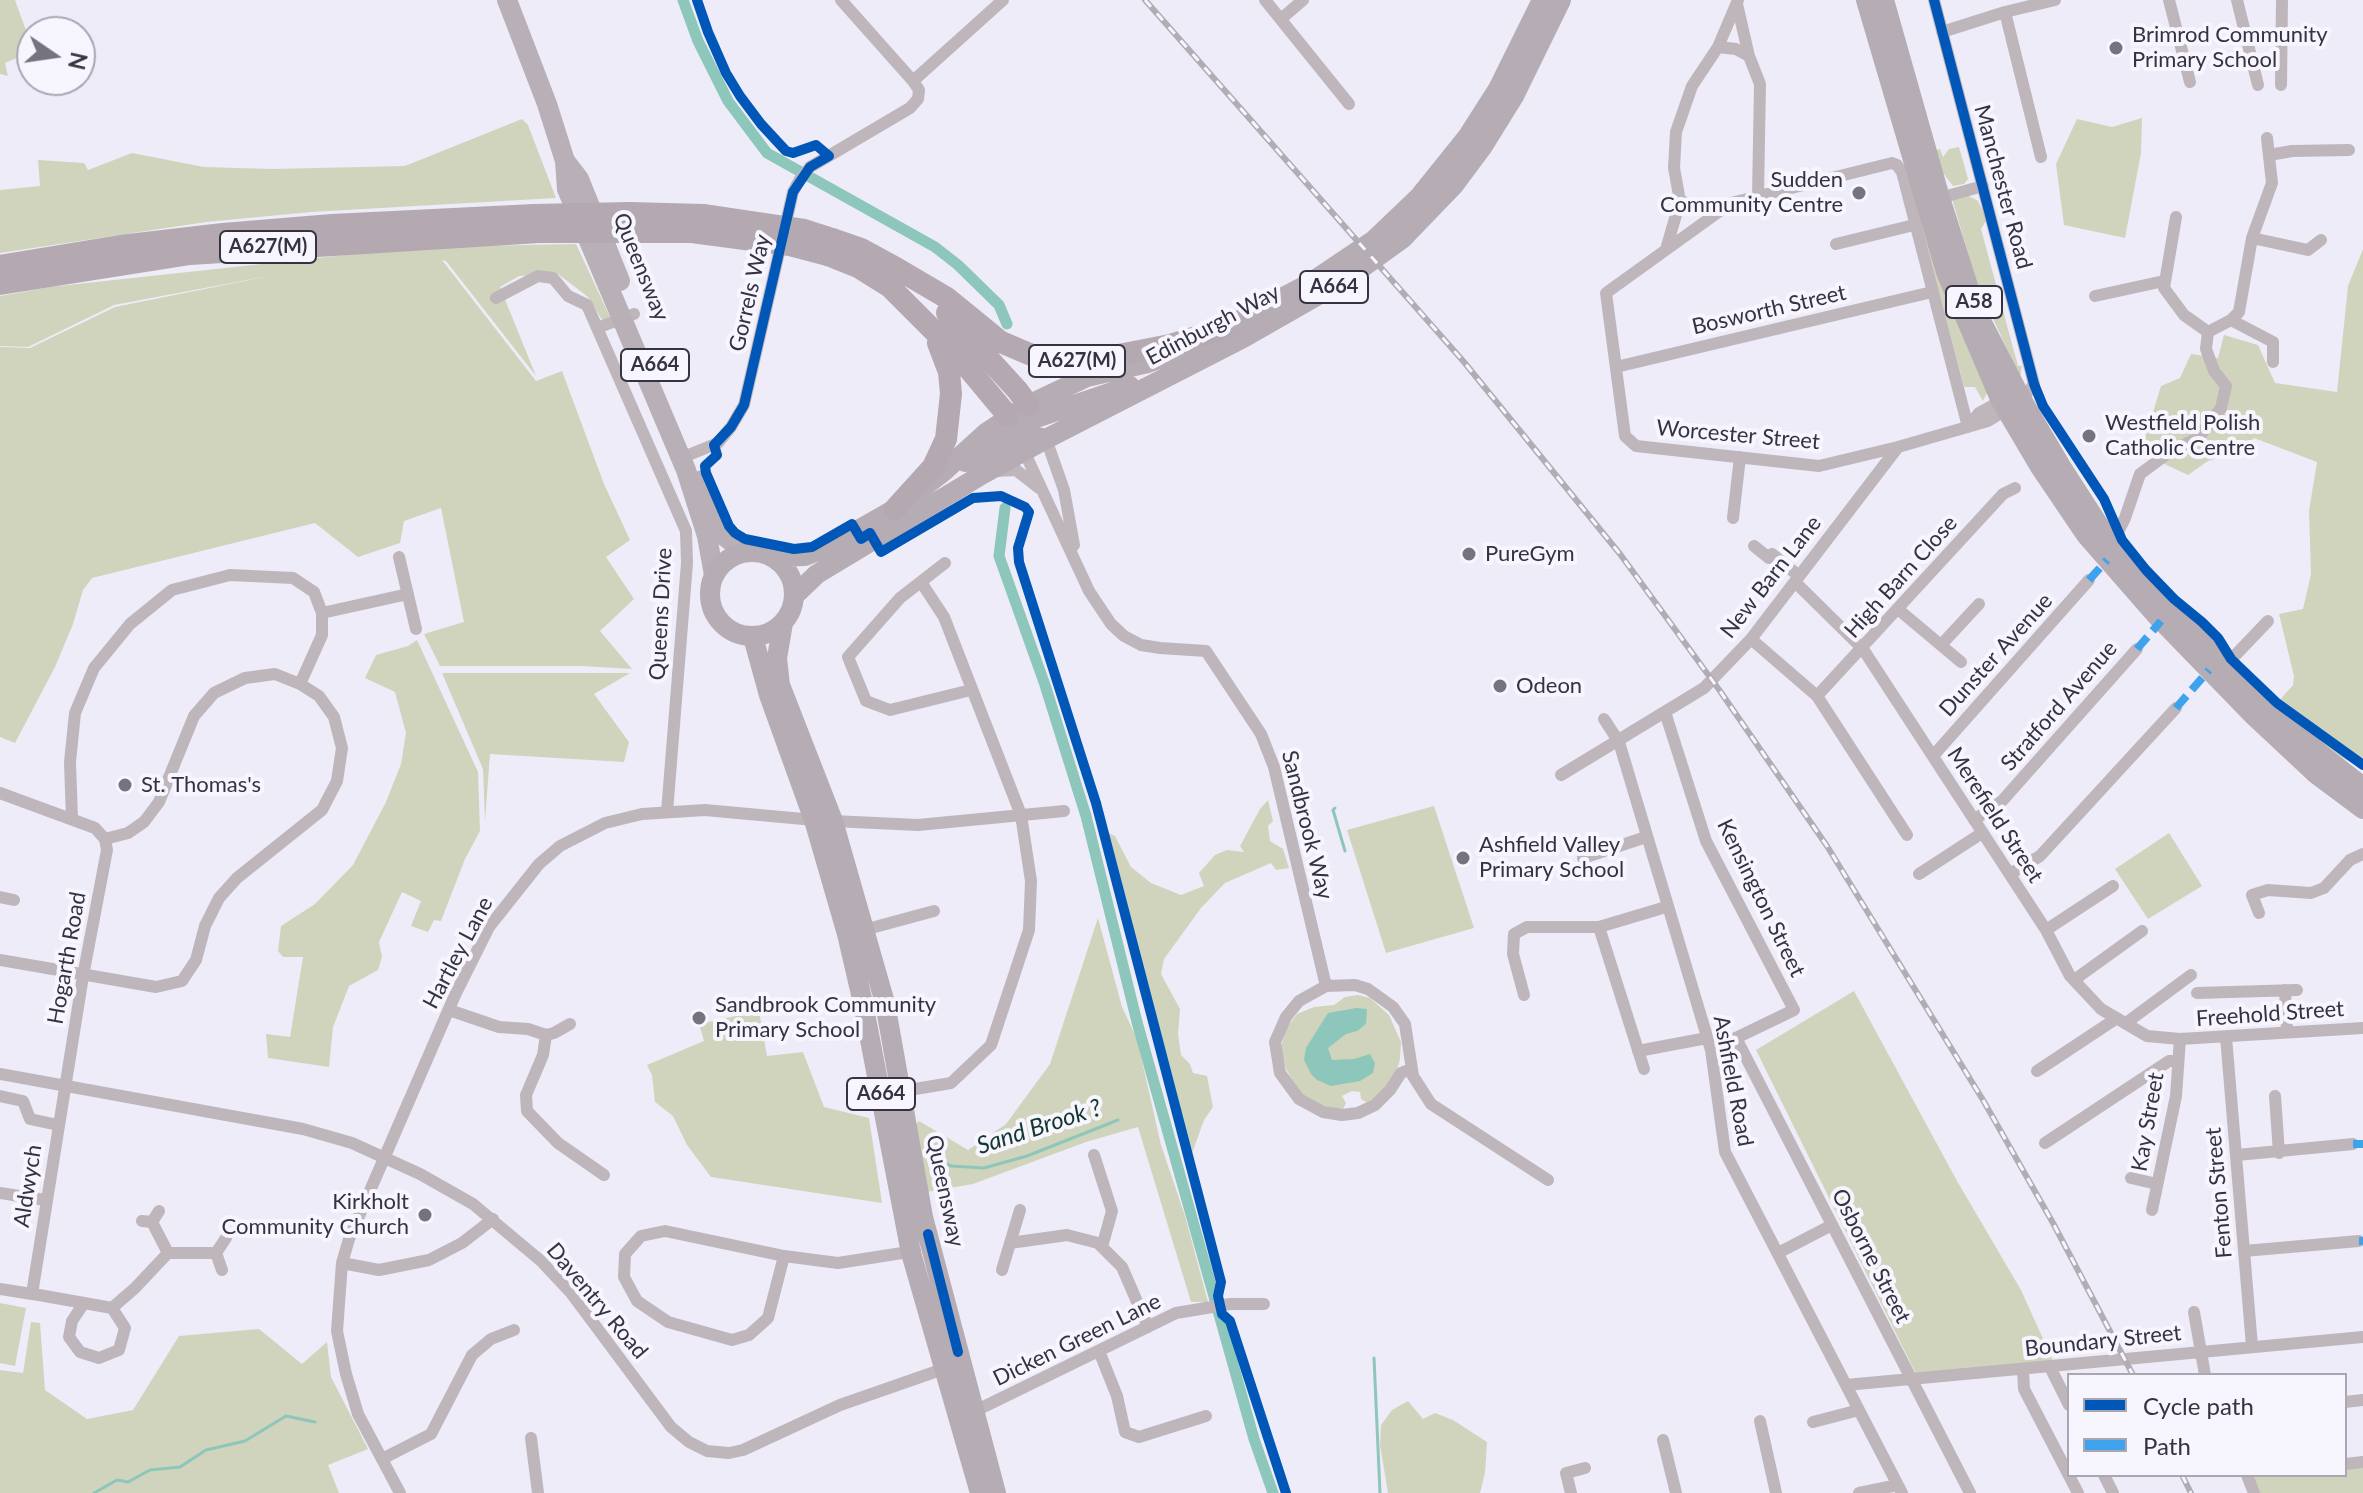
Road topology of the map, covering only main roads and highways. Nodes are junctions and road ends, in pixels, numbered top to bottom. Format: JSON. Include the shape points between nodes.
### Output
{"nodes":[{"id":1,"x":507,"y":0,"type":"edge"},
{"id":2,"x":1542,"y":0,"type":"edge"},
{"id":3,"x":1561,"y":0,"type":"edge"},
{"id":4,"x":1866,"y":0,"type":"edge"},
{"id":5,"x":1884,"y":0,"type":"edge"},
{"id":6,"x":536,"y":224,"type":"junction"},
{"id":7,"x":830,"y":247,"type":"junction"},
{"id":8,"x":0,"y":266,"type":"edge"},
{"id":9,"x":913,"y":278,"type":"junction"},
{"id":10,"x":0,"y":284,"type":"edge"},
{"id":11,"x":930,"y":327,"type":"junction"},
{"id":12,"x":1222,"y":329,"type":"junction"},
{"id":13,"x":1173,"y":374,"type":"junction"},
{"id":14,"x":2010,"y":404,"type":"junction"},
{"id":15,"x":1023,"y":425,"type":"junction"},
{"id":16,"x":686,"y":455,"type":"junction"},
{"id":17,"x":895,"y":509,"type":"junction"},
{"id":18,"x":2104,"y":546,"type":"junction"},
{"id":19,"x":765,"y":555,"type":"junction"},
{"id":20,"x":714,"y":575,"type":"junction"},
{"id":21,"x":794,"y":596,"type":"junction"},
{"id":22,"x":783,"y":623,"type":"junction"},
{"id":23,"x":753,"y":637,"type":"junction"},
{"id":24,"x":2363,"y":787,"type":"edge"},
{"id":25,"x":2363,"y":809,"type":"edge"},
{"id":26,"x":824,"y":820,"type":"junction"},
{"id":27,"x":966,"y":1416,"type":"junction"},
{"id":28,"x":980,"y":1493,"type":"edge"},
{"id":29,"x":996,"y":1493,"type":"edge"}],
"edges":[{"from":1,"to":16,"type":"main road","name":"Queensway","number":"A664","via":[[547,104],[565,161],[567,189]]},
{"from":2,"to":12,"type":"highway","name":"Edinburgh Way","number":"A664","via":[[1498,89],[1419,197],[1374,240]]},
{"from":3,"to":13,"type":"highway","name":"Edinburgh Way","number":"A664","via":[[1483,146],[1402,239],[1326,291]]},
{"from":4,"to":14,"type":"highway","number":"A58","via":[[1946,272]]},
{"from":5,"to":14,"type":"highway","number":"A58","via":[[1940,198]]},
{"from":6,"to":7,"type":"highway","number":"A627(M)","bridge":true,"via":[[630,213],[703,215],[804,230]]},
{"from":6,"to":8,"type":"highway","number":"A627(M)","via":[[332,225],[120,246]]},
{"from":6,"to":10,"type":"highway","number":"A627(M)","via":[[190,254]]},
{"from":7,"to":9,"type":"highway","number":"A627(M)","via":[[879,258]]},
{"from":7,"to":11,"type":"highway","number":"A627(M)","via":[[890,287]]},
{"from":9,"to":12,"type":"highway","number":"A627(M)","via":[[1001,342],[1051,360],[1125,355]]},
{"from":9,"to":15,"type":"highway","number":"A627(M)","via":[[1018,391]]},
{"from":11,"to":15,"type":"highway","number":"A627(M)"},
{"from":11,"to":17,"type":"highway","number":"A627(M)","via":[[949,372],[946,439],[928,474]]},
{"from":12,"to":15,"type":"highway","name":"Edinburgh Way","number":"A664","via":[[1148,363],[1087,377]]},
{"from":13,"to":15,"type":"highway","via":[[1098,395]]},
{"from":13,"to":15,"type":"highway","name":"Edinburgh Way","number":"A664","via":[[1046,439]]},
{"from":14,"to":18,"type":"highway","number":"A58","via":[[2063,503]]},
{"from":15,"to":17,"type":"highway","name":"Edinburgh Way","number":"A664","via":[[943,472]]},
{"from":15,"to":21,"type":"highway","name":"Edinburgh Way","number":"A664","via":[[983,474],[817,574]]},
{"from":16,"to":19,"type":"main road","name":"Queensway","number":"A664","via":[[723,535]]},
{"from":16,"to":20,"type":"main road","name":"Queensway","number":"A664"},
{"from":17,"to":19,"type":"highway","name":"Edinburgh Way","number":"A664","via":[[805,556]]},
{"from":18,"to":24,"type":"highway","number":"A58","via":[[2225,666]]},
{"from":18,"to":25,"type":"highway","number":"A58","via":[[2155,614],[2254,716]]},
{"from":19,"to":20,"type":"highway","via":[[735,555]]},
{"from":19,"to":21,"type":"highway","via":[[791,577]]},
{"from":20,"to":23,"type":"highway","via":[[710,588],[716,617],[726,628]]},
{"from":21,"to":22,"type":"highway"},
{"from":22,"to":23,"type":"highway"},
{"from":22,"to":26,"type":"highway","name":"Queensway","number":"A664","via":[[777,658],[780,685]]},
{"from":23,"to":26,"type":"highway","name":"Queensway","number":"A664","via":[[769,695]]},
{"from":26,"to":27,"type":"highway","name":"Queensway","number":"A664","via":[[855,932],[885,1003],[891,1092],[921,1249]]},
{"from":27,"to":28,"type":"highway","name":"Queensway","number":"A664"},
{"from":27,"to":29,"type":"highway","name":"Queensway","number":"A664"}]}
